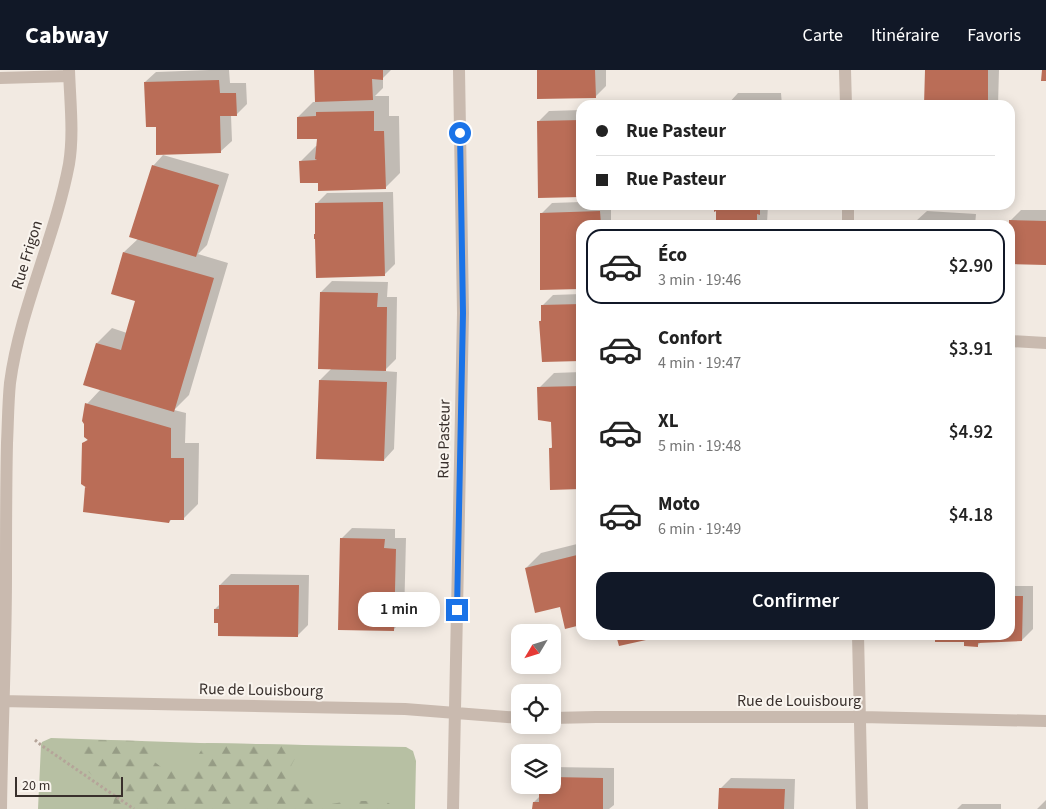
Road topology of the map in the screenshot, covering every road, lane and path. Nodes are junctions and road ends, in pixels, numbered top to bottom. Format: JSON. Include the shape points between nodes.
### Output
{"nodes":[{"id":1,"x":459,"y":70,"type":"edge"},
{"id":2,"x":845,"y":70,"type":"edge"},
{"id":3,"x":69,"y":73,"type":"edge"},
{"id":4,"x":0,"y":78,"type":"edge"},
{"id":5,"x":846,"y":100,"type":"edge"},
{"id":6,"x":1015,"y":341,"type":"edge"},
{"id":7,"x":1046,"y":342,"type":"edge"},
{"id":8,"x":858,"y":640,"type":"edge"},
{"id":9,"x":2,"y":701,"type":"edge"},
{"id":10,"x":455,"y":712,"type":"junction"},
{"id":11,"x":511,"y":717,"type":"edge"},
{"id":12,"x":861,"y":717,"type":"junction"},
{"id":13,"x":561,"y":718,"type":"edge"},
{"id":14,"x":1046,"y":721,"type":"edge"},
{"id":15,"x":35,"y":740,"type":"dead end"},
{"id":16,"x":1,"y":809,"type":"edge"},
{"id":17,"x":134,"y":809,"type":"edge"},
{"id":18,"x":452,"y":809,"type":"edge"},
{"id":19,"x":862,"y":809,"type":"edge"}],
"edges":[{"from":1,"to":10,"type":"street","name":"Rue Pasteur","via":[[463,313]]},
{"from":2,"to":5,"type":"street"},
{"from":3,"to":4,"type":"street"},
{"from":3,"to":9,"type":"street","name":"Rue Frigon","via":[[69,162],[59,207],[24,318],[10,385],[6,650]]},
{"from":6,"to":7,"type":"street"},
{"from":8,"to":12,"type":"street"},
{"from":9,"to":10,"type":"street","name":"Rue de Louisbourg","via":[[395,708]]},
{"from":9,"to":16,"type":"street","name":"Rue Frigon"},
{"from":10,"to":11,"type":"street","name":"Rue de Louisbourg"},
{"from":10,"to":18,"type":"street","name":"Rue Pasteur"},
{"from":12,"to":13,"type":"street","name":"Rue de Louisbourg"},
{"from":12,"to":14,"type":"street","name":"Rue de Louisbourg"},
{"from":12,"to":19,"type":"street"},
{"from":15,"to":17,"type":"path"}]}
